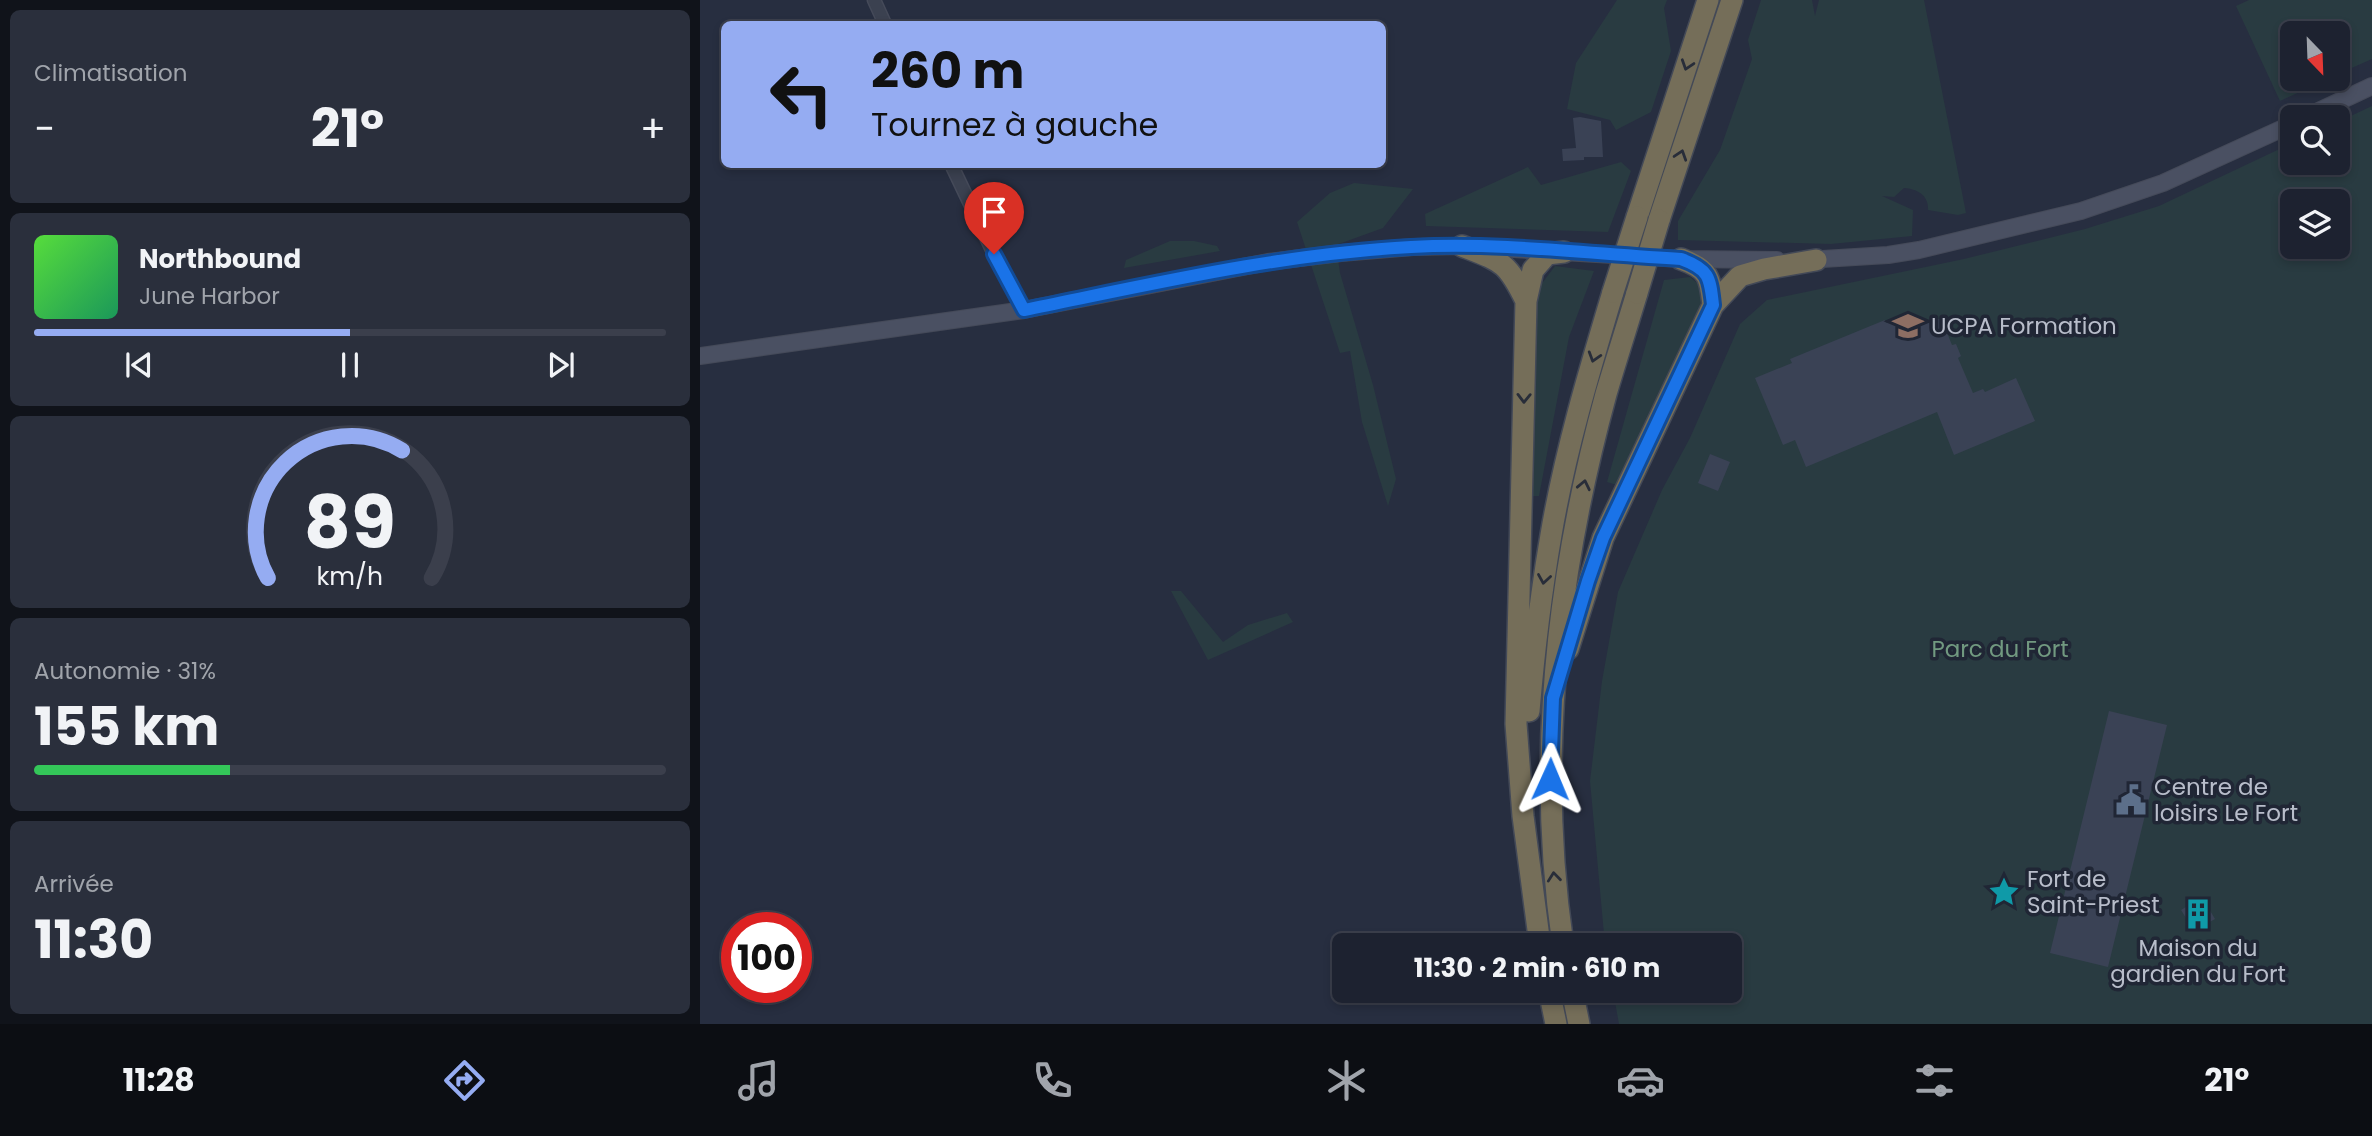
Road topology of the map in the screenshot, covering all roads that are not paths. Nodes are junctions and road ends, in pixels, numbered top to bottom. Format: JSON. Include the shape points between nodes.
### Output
{"nodes":[{"id":1,"x":874,"y":0,"type":"edge"},
{"id":2,"x":1708,"y":0,"type":"edge"},
{"id":3,"x":1732,"y":0,"type":"edge"},
{"id":4,"x":884,"y":21,"type":"edge"},
{"id":5,"x":2372,"y":86,"type":"edge"},
{"id":6,"x":2332,"y":105,"type":"edge"},
{"id":7,"x":2280,"y":129,"type":"edge"},
{"id":8,"x":953,"y":168,"type":"edge"},
{"id":9,"x":1462,"y":246,"type":"junction"},
{"id":10,"x":1564,"y":252,"type":"junction"},
{"id":11,"x":1681,"y":259,"type":"junction"},
{"id":12,"x":1816,"y":261,"type":"junction"},
{"id":13,"x":1526,"y":301,"type":"junction"},
{"id":14,"x":1713,"y":305,"type":"junction"},
{"id":15,"x":1024,"y":310,"type":"junction"},
{"id":16,"x":700,"y":356,"type":"edge"},
{"id":17,"x":1553,"y":698,"type":"junction"},
{"id":18,"x":1533,"y":891,"type":"junction"},
{"id":19,"x":1538,"y":933,"type":"edge"},
{"id":20,"x":1561,"y":933,"type":"edge"},
{"id":21,"x":1552,"y":1003,"type":"edge"},
{"id":22,"x":1575,"y":1003,"type":"edge"},
{"id":23,"x":1556,"y":1024,"type":"edge"},
{"id":24,"x":1579,"y":1024,"type":"edge"}],
"edges":[{"from":1,"to":4,"type":"street"},
{"from":2,"to":18,"type":"highway","one_way":true,"bridge":true,"via":[[1613,292],[1566,461],[1533,663],[1527,758]]},
{"from":17,"to":3,"type":"highway","one_way":true,"bridge":true,"via":[[1563,599],[1606,394]]},
{"from":5,"to":6,"type":"street"},
{"from":7,"to":12,"type":"street","via":[[2163,183],[2081,211],[1919,250]]},
{"from":8,"to":15,"type":"street"},
{"from":9,"to":10,"type":"street"},
{"from":9,"to":13,"type":"highway","via":[[1503,264]]},
{"from":9,"to":15,"type":"street","via":[[1268,262]]},
{"from":10,"to":11,"type":"street"},
{"from":10,"to":13,"type":"highway","via":[[1547,254],[1534,270]]},
{"from":11,"to":12,"type":"street"},
{"from":11,"to":14,"type":"highway","via":[[1700,266],[1706,274]]},
{"from":12,"to":14,"type":"highway","via":[[1740,276]]},
{"from":13,"to":18,"type":"highway","one_way":true,"via":[[1516,724]]},
{"from":14,"to":17,"type":"highway","via":[[1603,538]]},
{"from":15,"to":16,"type":"street"},
{"from":20,"to":17,"type":"highway","one_way":true,"via":[[1552,862]]},
{"from":18,"to":19,"type":"highway"},
{"from":21,"to":23,"type":"highway"},
{"from":22,"to":24,"type":"highway"}]}
